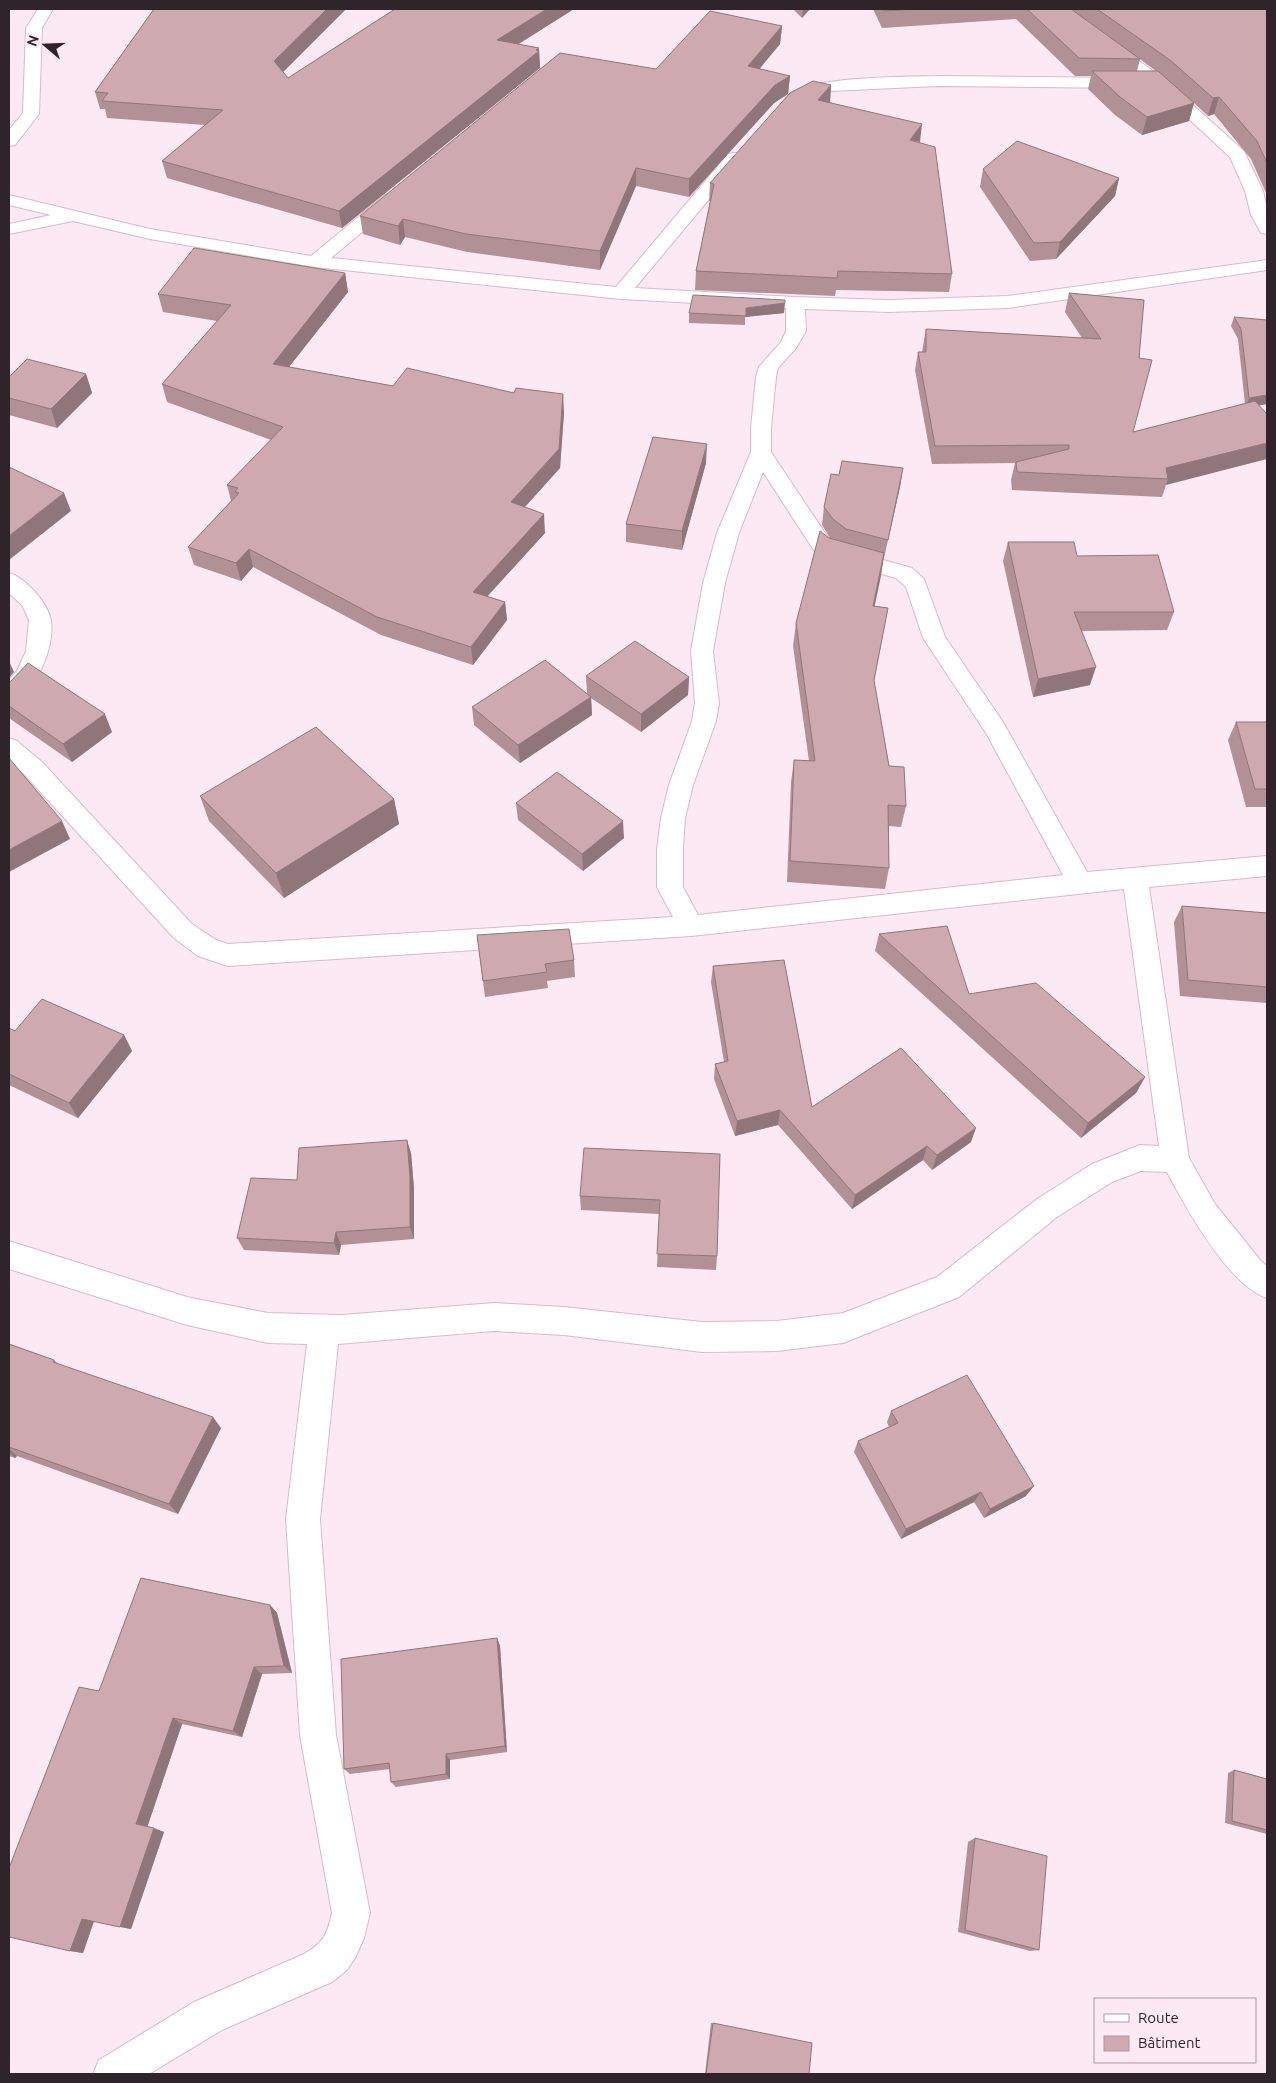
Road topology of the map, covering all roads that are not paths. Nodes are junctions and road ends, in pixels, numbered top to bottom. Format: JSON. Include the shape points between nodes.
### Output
{"nodes":[{"id":1,"x":45,"y":9,"type":"edge"},
{"id":2,"x":1057,"y":9,"type":"edge"},
{"id":3,"x":1158,"y":82,"type":"junction"},
{"id":4,"x":781,"y":107,"type":"edge"},
{"id":5,"x":9,"y":141,"type":"edge"},
{"id":6,"x":748,"y":143,"type":"edge"},
{"id":7,"x":407,"y":186,"type":"edge"},
{"id":8,"x":9,"y":200,"type":"edge"},
{"id":9,"x":78,"y":216,"type":"junction"},
{"id":10,"x":9,"y":229,"type":"edge"},
{"id":11,"x":1267,"y":229,"type":"edge"},
{"id":12,"x":315,"y":262,"type":"junction"},
{"id":13,"x":1267,"y":265,"type":"edge"},
{"id":14,"x":621,"y":293,"type":"junction"},
{"id":15,"x":795,"y":303,"type":"junction"},
{"id":16,"x":761,"y":452,"type":"junction"},
{"id":17,"x":9,"y":580,"type":"edge"},
{"id":18,"x":9,"y":694,"type":"edge"},
{"id":19,"x":9,"y":747,"type":"edge"},
{"id":20,"x":1267,"y":866,"type":"edge"},
{"id":21,"x":1135,"y":879,"type":"junction"},
{"id":22,"x":1080,"y":883,"type":"junction"},
{"id":23,"x":691,"y":926,"type":"junction"},
{"id":24,"x":1175,"y":1160,"type":"junction"},
{"id":25,"x":9,"y":1255,"type":"edge"},
{"id":26,"x":1267,"y":1284,"type":"edge"},
{"id":27,"x":324,"y":1330,"type":"junction"},
{"id":28,"x":113,"y":2074,"type":"edge"}],
"edges":[{"from":1,"to":5,"type":"street","via":[[34,28],[31,114]]},
{"from":2,"to":3,"type":"street"},
{"from":3,"to":4,"type":"street","via":[[937,81],[831,86],[812,90]]},
{"from":3,"to":11,"type":"street","via":[[1238,155]]},
{"from":6,"to":14,"type":"street"},
{"from":7,"to":12,"type":"street"},
{"from":8,"to":9,"type":"street"},
{"from":9,"to":10,"type":"street"},
{"from":9,"to":12,"type":"street","via":[[150,234]]},
{"from":12,"to":14,"type":"street"},
{"from":13,"to":15,"type":"street","via":[[1008,302],[889,306]]},
{"from":14,"to":15,"type":"street"},
{"from":15,"to":16,"type":"street","via":[[796,331],[769,367],[766,377]]},
{"from":16,"to":22,"type":"street","via":[[821,544],[835,554],[904,573],[916,584],[934,638],[995,728]]},
{"from":16,"to":23,"type":"street","via":[[728,533],[714,583],[702,651],[707,703],[704,721],[673,818],[670,886]]},
{"from":17,"to":18,"type":"street","via":[[32,601],[40,620],[37,651],[27,674]]},
{"from":19,"to":23,"type":"street","via":[[33,768],[183,931],[207,948],[228,955]]},
{"from":20,"to":21,"type":"street"},
{"from":21,"to":22,"type":"street"},
{"from":21,"to":24,"type":"street"},
{"from":22,"to":23,"type":"street"},
{"from":24,"to":26,"type":"street","via":[[1205,1213],[1250,1270]]},
{"from":24,"to":27,"type":"street","via":[[1140,1158],[1102,1174],[1047,1208],[948,1287],[843,1328],[777,1336],[702,1337],[564,1321],[494,1317]]},
{"from":25,"to":27,"type":"street","via":[[187,1311],[268,1328]]},
{"from":27,"to":28,"type":"street","via":[[303,1519],[318,1734],[350,1913],[345,1939],[334,1958],[318,1968],[208,2016]]}]}
